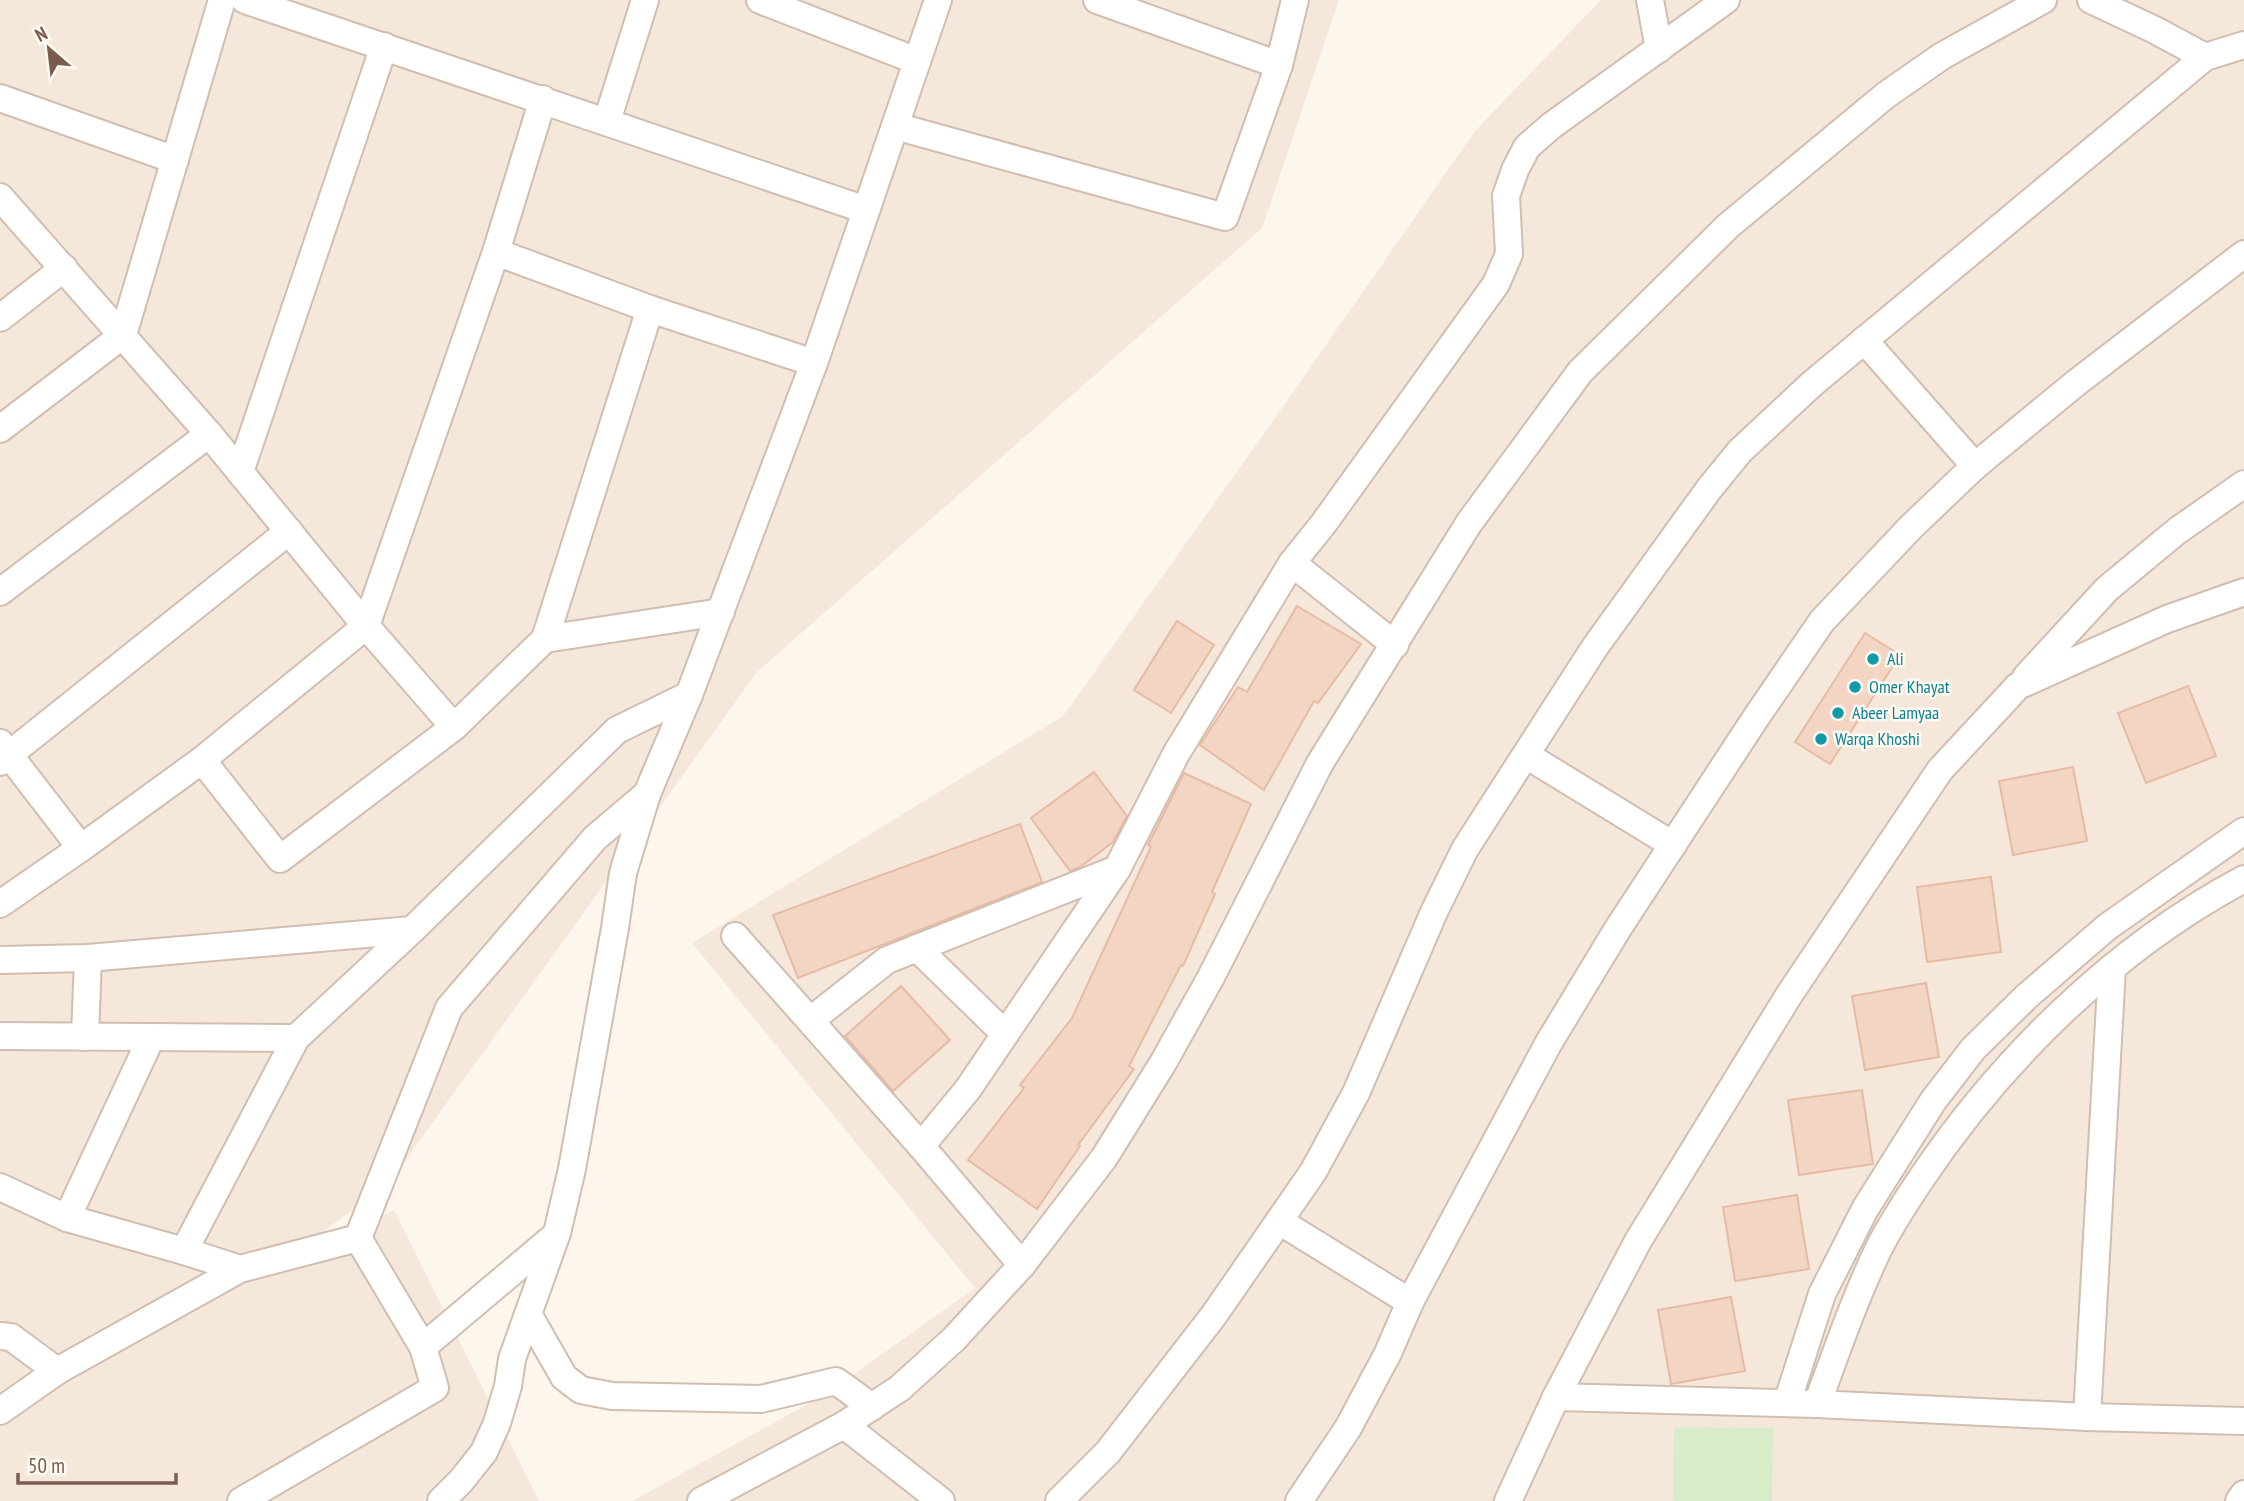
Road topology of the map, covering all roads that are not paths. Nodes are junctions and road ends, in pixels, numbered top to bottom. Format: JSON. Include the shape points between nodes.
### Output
{"nodes":[{"id":1,"x":222,"y":0,"type":"edge"},
{"id":2,"x":245,"y":0,"type":"edge"},
{"id":3,"x":645,"y":0,"type":"edge"},
{"id":4,"x":760,"y":0,"type":"edge"},
{"id":5,"x":938,"y":0,"type":"edge"},
{"id":6,"x":1097,"y":0,"type":"edge"},
{"id":7,"x":1295,"y":0,"type":"edge"},
{"id":8,"x":1650,"y":0,"type":"edge"},
{"id":9,"x":1726,"y":0,"type":"edge"},
{"id":10,"x":2043,"y":0,"type":"edge"},
{"id":11,"x":2091,"y":0,"type":"edge"},
{"id":12,"x":287,"y":7,"type":"edge"},
{"id":13,"x":2244,"y":45,"type":"edge"},
{"id":14,"x":384,"y":46,"type":"junction"},
{"id":15,"x":1659,"y":49,"type":"junction"},
{"id":16,"x":2205,"y":57,"type":"junction"},
{"id":17,"x":917,"y":61,"type":"junction"},
{"id":18,"x":1279,"y":65,"type":"junction"},
{"id":19,"x":0,"y":98,"type":"edge"},
{"id":20,"x":543,"y":99,"type":"junction"},
{"id":21,"x":607,"y":121,"type":"junction"},
{"id":22,"x":895,"y":125,"type":"junction"},
{"id":23,"x":176,"y":160,"type":"junction"},
{"id":24,"x":0,"y":197,"type":"edge"},
{"id":25,"x":866,"y":210,"type":"junction"},
{"id":26,"x":496,"y":252,"type":"junction"},
{"id":27,"x":2244,"y":254,"type":"edge"},
{"id":28,"x":64,"y":268,"type":"junction"},
{"id":29,"x":650,"y":309,"type":"junction"},
{"id":30,"x":0,"y":317,"type":"edge"},
{"id":31,"x":123,"y":335,"type":"junction"},
{"id":32,"x":1864,"y":341,"type":"junction"},
{"id":33,"x":814,"y":363,"type":"junction"},
{"id":34,"x":0,"y":429,"type":"edge"},
{"id":35,"x":209,"y":434,"type":"junction"},
{"id":36,"x":1975,"y":466,"type":"junction"},
{"id":37,"x":240,"y":472,"type":"junction"},
{"id":38,"x":2244,"y":484,"type":"edge"},
{"id":39,"x":289,"y":531,"type":"junction"},
{"id":40,"x":1292,"y":563,"type":"junction"},
{"id":41,"x":0,"y":592,"type":"edge"},
{"id":42,"x":2244,"y":592,"type":"edge"},
{"id":43,"x":721,"y":612,"type":"junction"},
{"id":44,"x":366,"y":626,"type":"junction"},
{"id":45,"x":545,"y":639,"type":"junction"},
{"id":46,"x":1395,"y":645,"type":"junction"},
{"id":47,"x":2018,"y":686,"type":"junction"},
{"id":48,"x":689,"y":695,"type":"junction"},
{"id":49,"x":454,"y":727,"type":"junction"},
{"id":50,"x":3,"y":753,"type":"edge"},
{"id":51,"x":1526,"y":755,"type":"junction"},
{"id":52,"x":202,"y":760,"type":"junction"},
{"id":53,"x":647,"y":794,"type":"junction"},
{"id":54,"x":2244,"y":831,"type":"edge"},
{"id":55,"x":1673,"y":845,"type":"junction"},
{"id":56,"x":81,"y":848,"type":"junction"},
{"id":57,"x":1117,"y":869,"type":"junction"},
{"id":58,"x":2244,"y":879,"type":"edge"},
{"id":59,"x":0,"y":904,"type":"edge"},
{"id":60,"x":412,"y":930,"type":"junction"},
{"id":61,"x":735,"y":936,"type":"dead end"},
{"id":62,"x":917,"y":947,"type":"junction"},
{"id":63,"x":88,"y":958,"type":"junction"},
{"id":64,"x":0,"y":960,"type":"edge"},
{"id":65,"x":2112,"y":968,"type":"junction"},
{"id":66,"x":811,"y":1020,"type":"junction"},
{"id":67,"x":1005,"y":1034,"type":"junction"},
{"id":68,"x":0,"y":1036,"type":"edge"},
{"id":69,"x":85,"y":1037,"type":"junction"},
{"id":70,"x":151,"y":1038,"type":"junction"},
{"id":71,"x":296,"y":1038,"type":"junction"},
{"id":72,"x":921,"y":1146,"type":"junction"},
{"id":73,"x":0,"y":1187,"type":"edge"},
{"id":74,"x":67,"y":1218,"type":"junction"},
{"id":75,"x":1279,"y":1221,"type":"junction"},
{"id":76,"x":557,"y":1233,"type":"junction"},
{"id":77,"x":358,"y":1238,"type":"junction"},
{"id":78,"x":184,"y":1251,"type":"junction"},
{"id":79,"x":1022,"y":1265,"type":"junction"},
{"id":80,"x":240,"y":1269,"type":"junction"},
{"id":81,"x":1410,"y":1302,"type":"junction"},
{"id":82,"x":528,"y":1314,"type":"junction"},
{"id":83,"x":0,"y":1336,"type":"edge"},
{"id":84,"x":423,"y":1347,"type":"junction"},
{"id":85,"x":57,"y":1371,"type":"junction"},
{"id":86,"x":1556,"y":1397,"type":"junction"},
{"id":87,"x":1787,"y":1403,"type":"junction"},
{"id":88,"x":1817,"y":1404,"type":"junction"},
{"id":89,"x":872,"y":1406,"type":"junction"},
{"id":90,"x":0,"y":1411,"type":"edge"},
{"id":91,"x":2087,"y":1417,"type":"junction"},
{"id":92,"x":2244,"y":1422,"type":"edge"},
{"id":93,"x":844,"y":1425,"type":"junction"},
{"id":94,"x":2244,"y":1494,"type":"edge"},
{"id":95,"x":241,"y":1501,"type":"edge"},
{"id":96,"x":441,"y":1501,"type":"edge"},
{"id":97,"x":701,"y":1501,"type":"edge"},
{"id":98,"x":941,"y":1501,"type":"edge"},
{"id":99,"x":1059,"y":1501,"type":"edge"},
{"id":100,"x":1299,"y":1501,"type":"edge"},
{"id":101,"x":1508,"y":1501,"type":"edge"},
{"id":102,"x":2239,"y":1501,"type":"edge"}],
"edges":[{"from":1,"to":23,"type":"street"},
{"from":2,"to":12,"type":"street"},
{"from":3,"to":21,"type":"street"},
{"from":4,"to":17,"type":"street"},
{"from":5,"to":17,"type":"street"},
{"from":6,"to":18,"type":"street"},
{"from":7,"to":18,"type":"street"},
{"from":8,"to":15,"type":"street"},
{"from":9,"to":15,"type":"street"},
{"from":10,"to":46,"type":"street","via":[[1942,56],[1886,95],[1728,226],[1619,331],[1580,372],[1469,523]]},
{"from":11,"to":16,"type":"street"},
{"from":12,"to":14,"type":"street"},
{"from":13,"to":16,"type":"street"},
{"from":14,"to":20,"type":"street"},
{"from":14,"to":37,"type":"street"},
{"from":15,"to":40,"type":"street","via":[[1527,147],[1506,196],[1509,254],[1496,284]]},
{"from":16,"to":32,"type":"street"},
{"from":17,"to":22,"type":"street"},
{"from":18,"to":22,"type":"street","via":[[1225,217]]},
{"from":19,"to":23,"type":"street"},
{"from":20,"to":21,"type":"street"},
{"from":20,"to":26,"type":"street"},
{"from":21,"to":25,"type":"street"},
{"from":22,"to":25,"type":"street"},
{"from":23,"to":31,"type":"street"},
{"from":24,"to":28,"type":"street"},
{"from":25,"to":33,"type":"street"},
{"from":26,"to":29,"type":"street"},
{"from":26,"to":44,"type":"street"},
{"from":27,"to":36,"type":"street"},
{"from":28,"to":30,"type":"street"},
{"from":28,"to":31,"type":"street"},
{"from":29,"to":33,"type":"street"},
{"from":29,"to":45,"type":"street"},
{"from":31,"to":34,"type":"street"},
{"from":31,"to":35,"type":"street"},
{"from":32,"to":36,"type":"street"},
{"from":32,"to":51,"type":"street","via":[[1803,392],[1724,470],[1595,646]]},
{"from":33,"to":43,"type":"street"},
{"from":35,"to":37,"type":"street"},
{"from":35,"to":41,"type":"street"},
{"from":36,"to":55,"type":"street","via":[[1822,621]]},
{"from":37,"to":39,"type":"street"},
{"from":38,"to":47,"type":"street","via":[[2107,589]]},
{"from":39,"to":44,"type":"street"},
{"from":39,"to":50,"type":"street"},
{"from":40,"to":46,"type":"street"},
{"from":40,"to":57,"type":"street","via":[[1177,754]]},
{"from":42,"to":47,"type":"street","via":[[2167,619]]},
{"from":43,"to":45,"type":"street"},
{"from":43,"to":48,"type":"street"},
{"from":44,"to":49,"type":"street"},
{"from":44,"to":52,"type":"street"},
{"from":45,"to":49,"type":"street"},
{"from":46,"to":79,"type":"street","via":[[1321,762],[1163,1063],[1104,1158]]},
{"from":47,"to":86,"type":"street","via":[[1940,770],[1789,995],[1638,1241]]},
{"from":48,"to":53,"type":"street"},
{"from":48,"to":60,"type":"street","via":[[617,730]]},
{"from":49,"to":52,"type":"street","via":[[280,859]]},
{"from":50,"to":56,"type":"street"},
{"from":51,"to":55,"type":"street"},
{"from":51,"to":75,"type":"street","via":[[1465,849],[1356,1093],[1313,1172]]},
{"from":52,"to":56,"type":"street"},
{"from":53,"to":76,"type":"street","via":[[623,873]]},
{"from":53,"to":77,"type":"street","via":[[595,838],[449,1008]]},
{"from":54,"to":87,"type":"street","via":[[2107,927],[1973,1049],[1933,1101],[1865,1209],[1822,1294]]},
{"from":55,"to":81,"type":"street","via":[[1548,1044]]},
{"from":56,"to":59,"type":"street"},
{"from":57,"to":62,"type":"street"},
{"from":57,"to":67,"type":"street"},
{"from":58,"to":65,"type":"street","via":[[2218,892]]},
{"from":60,"to":63,"type":"street"},
{"from":60,"to":71,"type":"street"},
{"from":61,"to":66,"type":"street"},
{"from":62,"to":66,"type":"street","via":[[887,960]]},
{"from":62,"to":67,"type":"street"},
{"from":63,"to":64,"type":"street"},
{"from":63,"to":69,"type":"street"},
{"from":65,"to":88,"type":"street","via":[[2009,1065],[1943,1147],[1881,1245]]},
{"from":65,"to":91,"type":"street"},
{"from":66,"to":72,"type":"street"},
{"from":67,"to":72,"type":"street"},
{"from":68,"to":69,"type":"street"},
{"from":69,"to":70,"type":"street"},
{"from":70,"to":71,"type":"street"},
{"from":70,"to":74,"type":"street"},
{"from":71,"to":78,"type":"street"},
{"from":72,"to":79,"type":"street"},
{"from":73,"to":74,"type":"street"},
{"from":74,"to":78,"type":"street"},
{"from":75,"to":81,"type":"street"},
{"from":75,"to":99,"type":"street","via":[[1214,1315],[1108,1452]]},
{"from":76,"to":82,"type":"street"},
{"from":76,"to":84,"type":"street"},
{"from":77,"to":80,"type":"street"},
{"from":77,"to":84,"type":"street"},
{"from":78,"to":80,"type":"street"},
{"from":79,"to":89,"type":"street","via":[[954,1339],[900,1388]]},
{"from":80,"to":85,"type":"street"},
{"from":81,"to":100,"type":"street","via":[[1348,1428]]},
{"from":82,"to":89,"type":"street","via":[[564,1377],[581,1391],[761,1399],[836,1381]]},
{"from":82,"to":96,"type":"street","via":[[497,1423],[484,1452]]},
{"from":83,"to":85,"type":"street","via":[[10,1337]]},
{"from":84,"to":95,"type":"street","via":[[435,1388]]},
{"from":85,"to":90,"type":"street"},
{"from":86,"to":87,"type":"street"},
{"from":86,"to":101,"type":"street"},
{"from":87,"to":88,"type":"street"},
{"from":88,"to":91,"type":"street"},
{"from":89,"to":93,"type":"street"},
{"from":91,"to":92,"type":"street"},
{"from":93,"to":97,"type":"street"},
{"from":93,"to":98,"type":"street"},
{"from":94,"to":102,"type":"street"}]}
